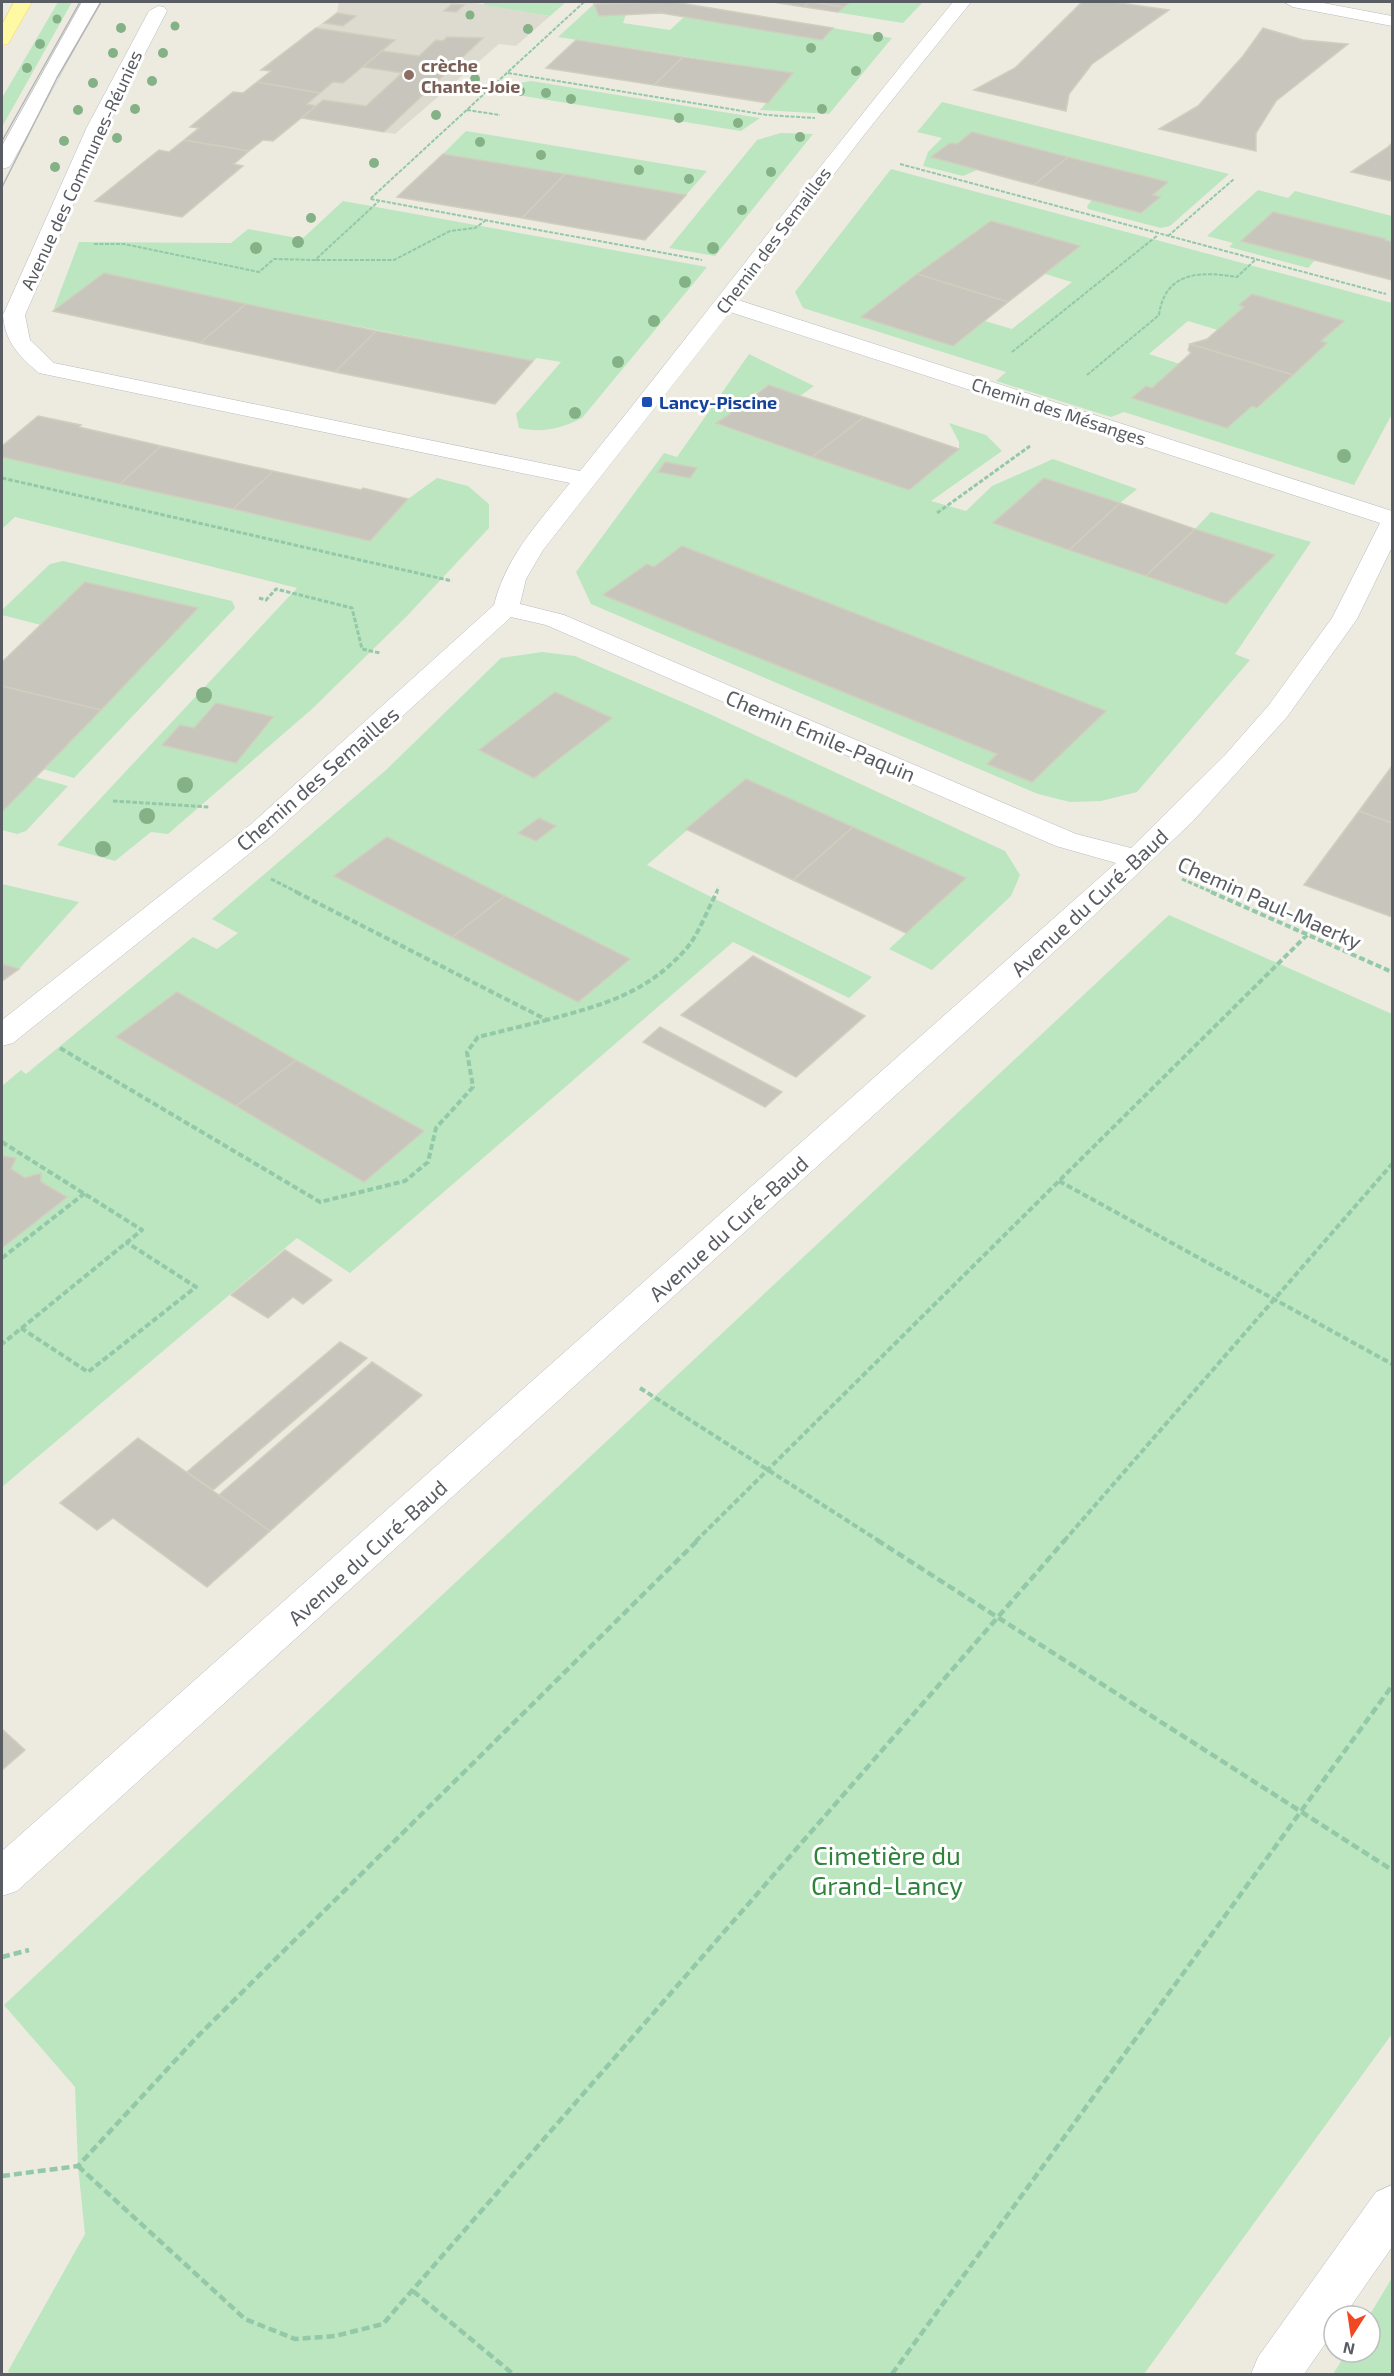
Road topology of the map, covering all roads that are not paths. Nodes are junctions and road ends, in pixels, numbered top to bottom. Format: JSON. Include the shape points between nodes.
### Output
{"nodes":[{"id":1,"x":23,"y":2,"type":"edge"},
{"id":2,"x":91,"y":2,"type":"edge"},
{"id":3,"x":962,"y":2,"type":"edge"},
{"id":4,"x":1293,"y":2,"type":"edge"},
{"id":5,"x":158,"y":11,"type":"dead end"},
{"id":6,"x":1392,"y":21,"type":"edge"},
{"id":7,"x":2,"y":40,"type":"edge"},
{"id":8,"x":2,"y":163,"type":"edge"},
{"id":9,"x":725,"y":303,"type":"junction"},
{"id":10,"x":584,"y":479,"type":"junction"},
{"id":11,"x":1392,"y":519,"type":"edge"},
{"id":12,"x":1392,"y":524,"type":"edge"},
{"id":13,"x":506,"y":608,"type":"junction"},
{"id":14,"x":1136,"y":859,"type":"junction"},
{"id":15,"x":2,"y":1036,"type":"edge"},
{"id":16,"x":2,"y":1877,"type":"edge"},
{"id":17,"x":1392,"y":2208,"type":"edge"},
{"id":18,"x":1275,"y":2374,"type":"edge"}],
"edges":[{"from":1,"to":7,"type":"main road"},
{"from":2,"to":8,"type":"street"},
{"from":3,"to":9,"type":"street","name":"Chemin des Semailles"},
{"from":4,"to":6,"type":"street"},
{"from":5,"to":10,"type":"street","name":"Avenue des Communes-Réunies","via":[[84,156],[14,315],[14,331],[23,349],[47,368]]},
{"from":9,"to":10,"type":"street","name":"Chemin des Semailles"},
{"from":9,"to":11,"type":"street","name":"Chemin des Mésanges"},
{"from":10,"to":13,"type":"street","name":"Chemin des Semailles","via":[[532,547],[513,579]]},
{"from":12,"to":14,"type":"street","name":"Avenue du Curé-Baud","via":[[1344,619],[1278,711],[1235,761]]},
{"from":13,"to":14,"type":"street","name":"Chemin Emile-Paquin","via":[[555,620],[1066,840]]},
{"from":13,"to":15,"type":"street","name":"Chemin des Semailles","via":[[260,831]]},
{"from":14,"to":16,"type":"street","name":"Avenue du Curé-Baud"},
{"from":17,"to":18,"type":"street"}]}
